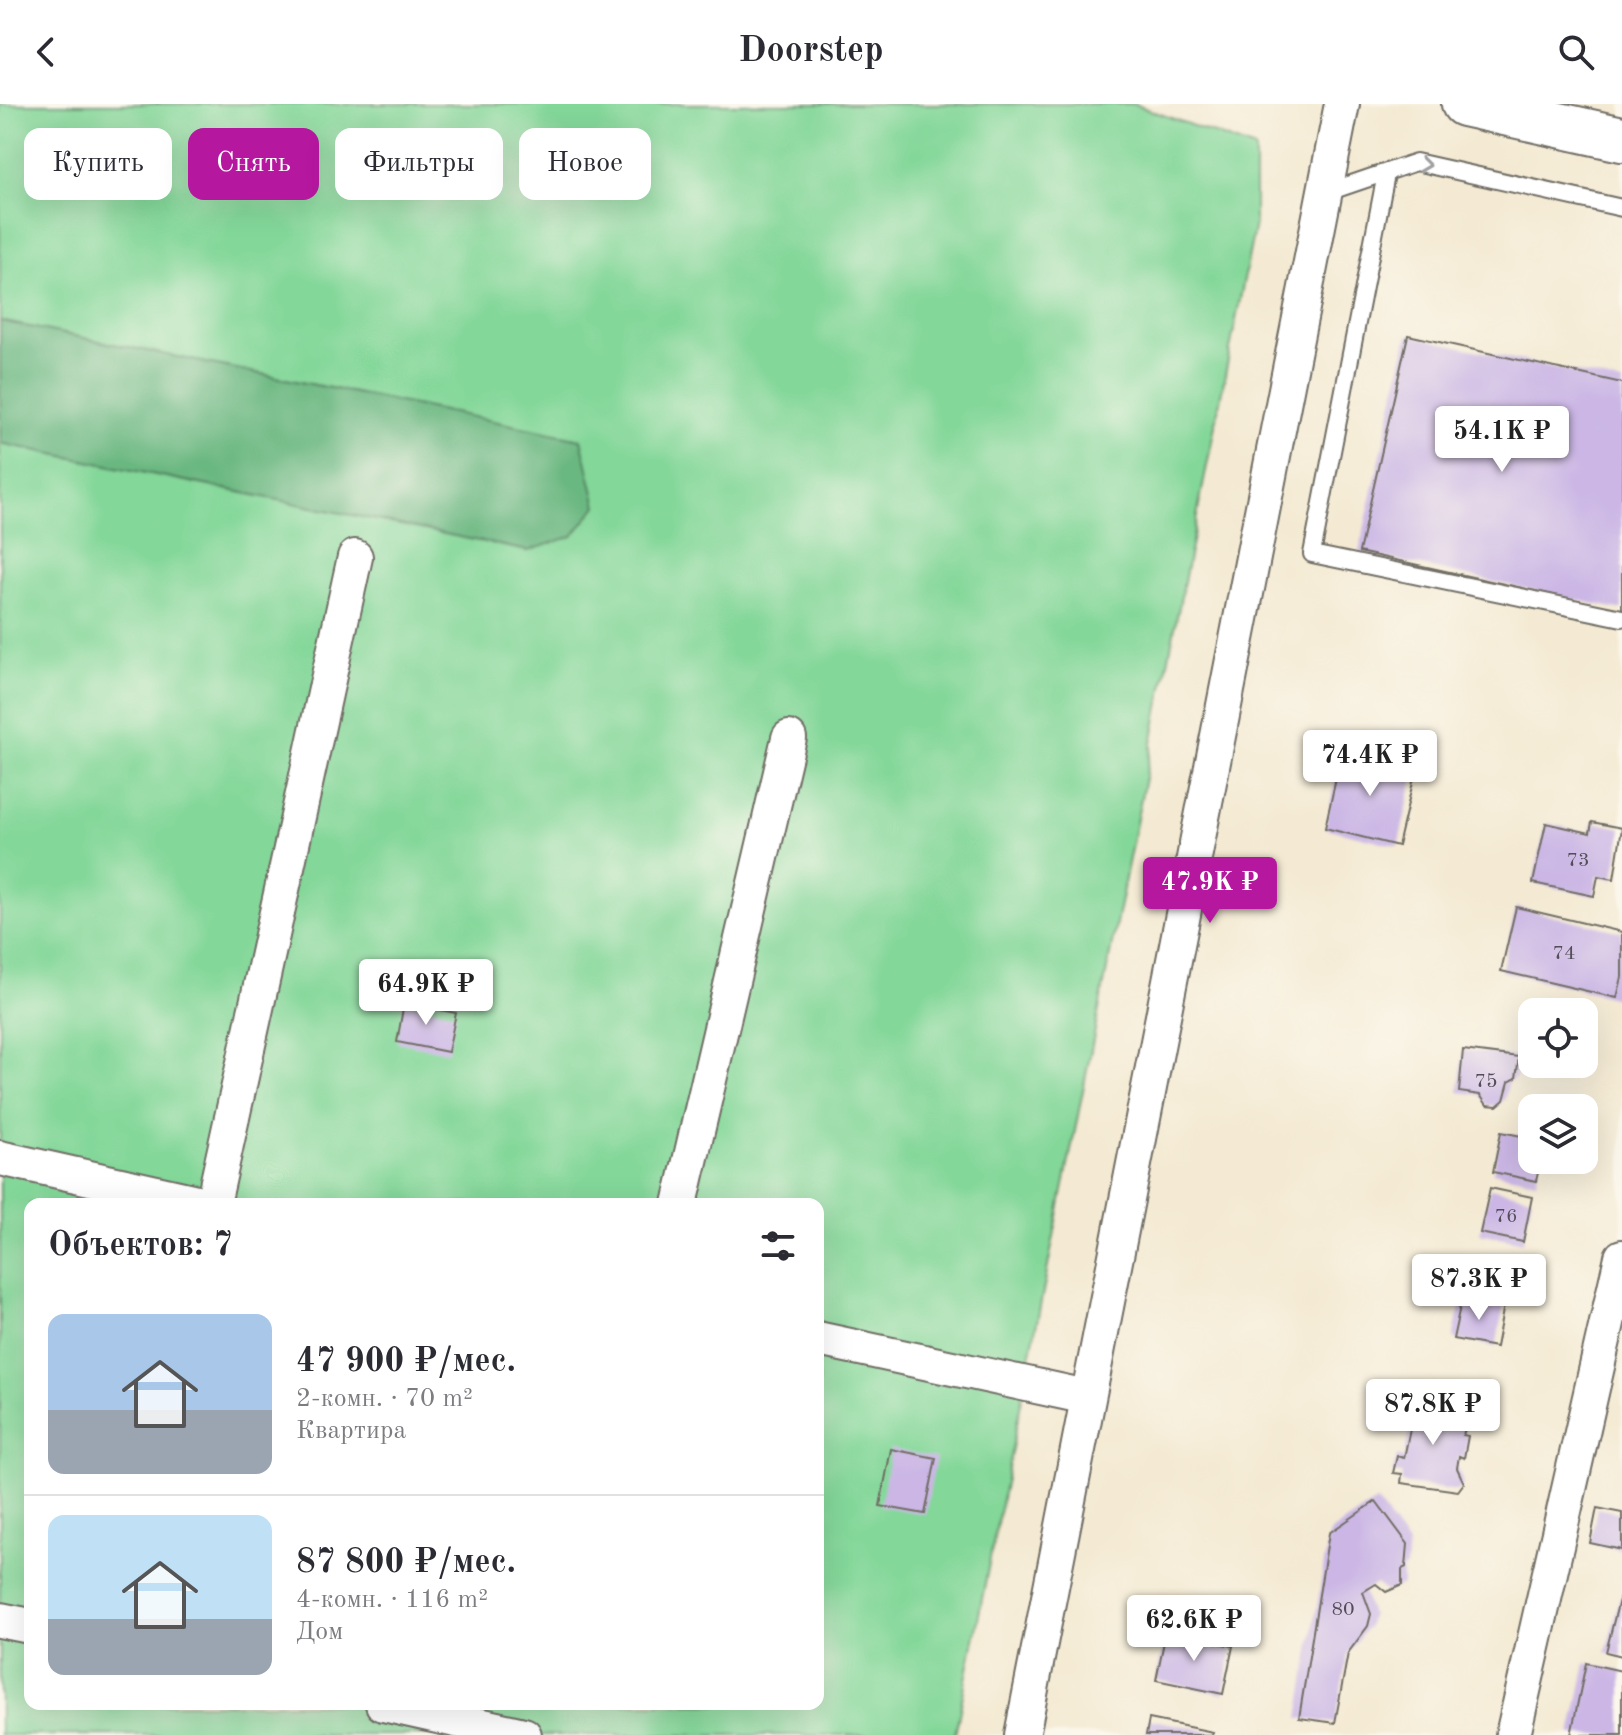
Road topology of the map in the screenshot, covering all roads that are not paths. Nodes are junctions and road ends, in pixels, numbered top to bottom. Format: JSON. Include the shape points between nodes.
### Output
{"nodes":[{"id":1,"x":1342,"y":104,"type":"edge"},
{"id":2,"x":1464,"y":104,"type":"edge"},
{"id":3,"x":1622,"y":139,"type":"edge"},
{"id":4,"x":1386,"y":174,"type":"junction"},
{"id":5,"x":1325,"y":193,"type":"junction"},
{"id":6,"x":1622,"y":208,"type":"edge"},
{"id":7,"x":355,"y":557,"type":"dead end"},
{"id":8,"x":1622,"y":618,"type":"edge"},
{"id":9,"x":789,"y":738,"type":"dead end"},
{"id":10,"x":0,"y":1158,"type":"edge"},
{"id":11,"x":179,"y":1198,"type":"edge"},
{"id":12,"x":214,"y":1198,"type":"edge"},
{"id":13,"x":681,"y":1198,"type":"edge"},
{"id":14,"x":1622,"y":1257,"type":"edge"},
{"id":15,"x":824,"y":1340,"type":"edge"},
{"id":16,"x":1087,"y":1397,"type":"junction"},
{"id":17,"x":0,"y":1620,"type":"edge"},
{"id":18,"x":24,"y":1625,"type":"edge"},
{"id":19,"x":410,"y":1710,"type":"edge"},
{"id":20,"x":524,"y":1735,"type":"edge"},
{"id":21,"x":1022,"y":1735,"type":"edge"},
{"id":22,"x":1513,"y":1735,"type":"edge"}],
"edges":[{"from":1,"to":5,"type":"street"},
{"from":2,"to":3,"type":"main road"},
{"from":4,"to":5,"type":"lane"},
{"from":4,"to":6,"type":"lane","one_way":true,"via":[[1416,162]]},
{"from":4,"to":8,"type":"lane","via":[[1312,554]]},
{"from":5,"to":16,"type":"street"},
{"from":7,"to":12,"type":"street"},
{"from":9,"to":13,"type":"street"},
{"from":10,"to":11,"type":"street"},
{"from":14,"to":22,"type":"street"},
{"from":15,"to":16,"type":"street"},
{"from":16,"to":21,"type":"street"},
{"from":17,"to":18,"type":"street"},
{"from":19,"to":20,"type":"street"}]}
